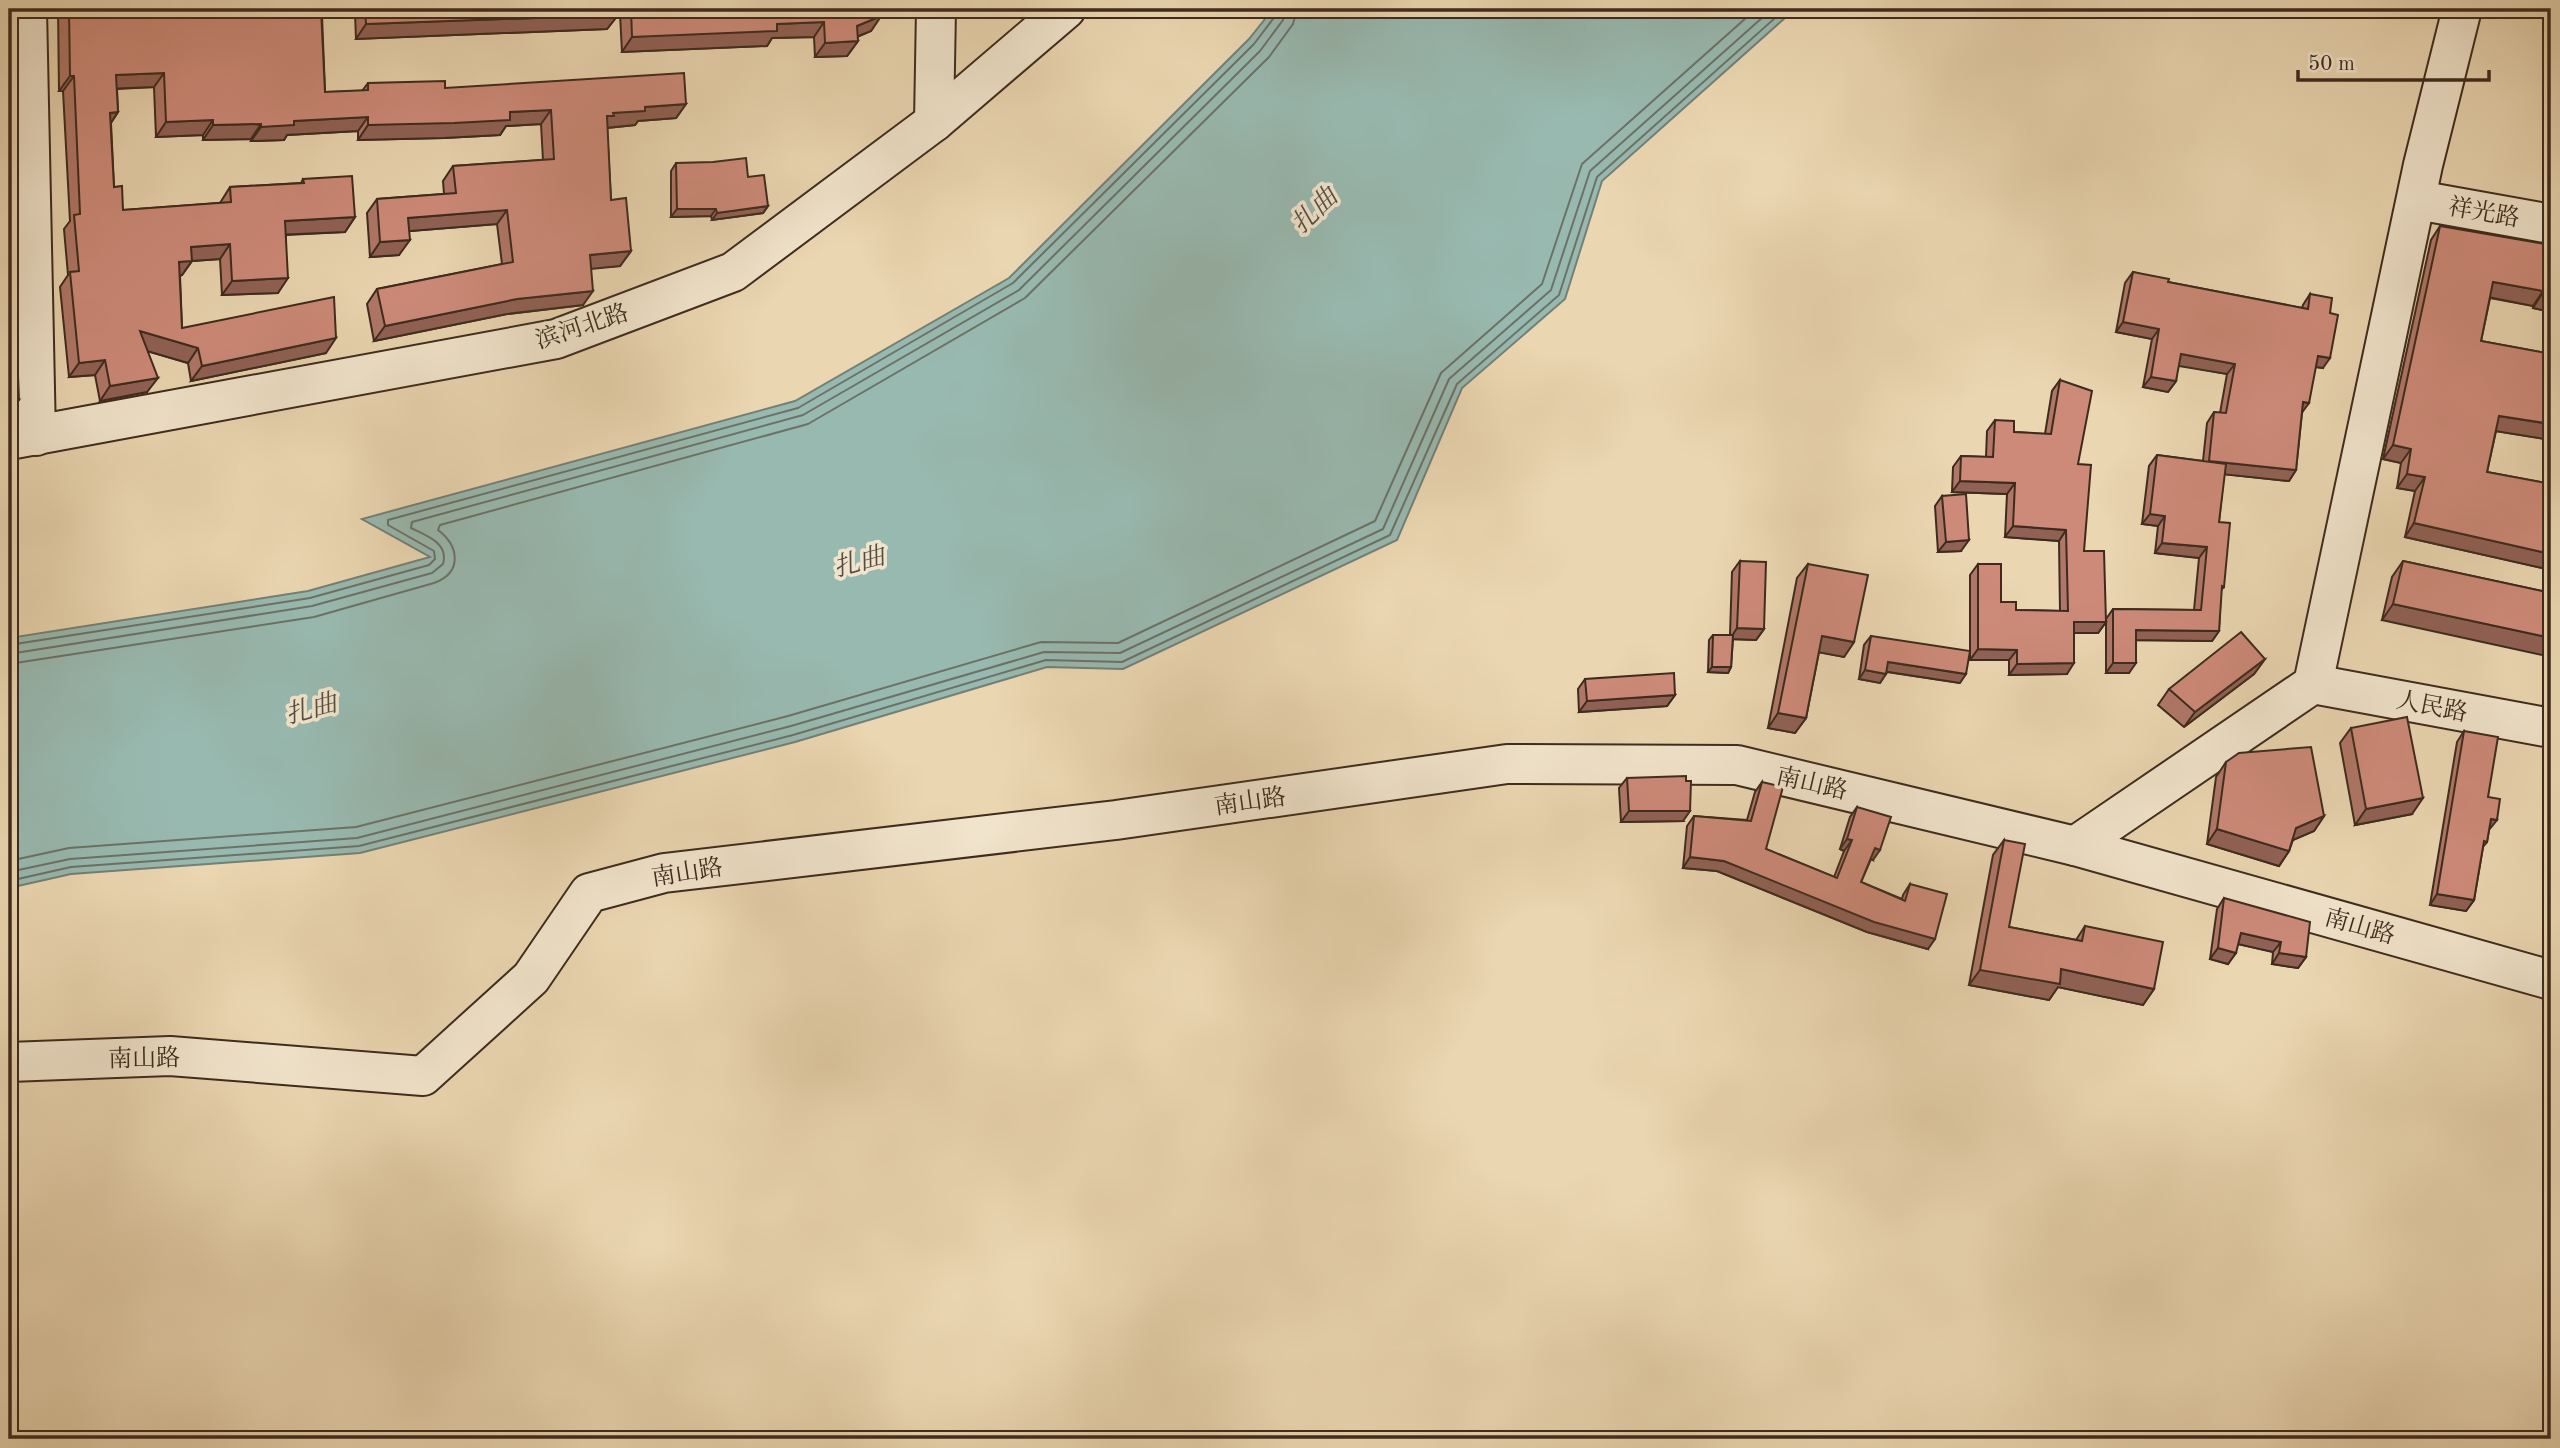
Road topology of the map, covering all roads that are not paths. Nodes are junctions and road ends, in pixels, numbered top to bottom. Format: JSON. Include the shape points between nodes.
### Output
{"nodes":[{"id":1,"x":27,"y":9,"type":"edge"},
{"id":2,"x":936,"y":9,"type":"edge"},
{"id":3,"x":1066,"y":9,"type":"edge"},
{"id":4,"x":2462,"y":9,"type":"edge"},
{"id":5,"x":934,"y":122,"type":"junction"},
{"id":6,"x":2417,"y":200,"type":"junction"},
{"id":7,"x":2551,"y":224,"type":"edge"},
{"id":8,"x":22,"y":438,"type":"edge"},
{"id":9,"x":2313,"y":684,"type":"junction"},
{"id":10,"x":2551,"y":728,"type":"edge"},
{"id":11,"x":2075,"y":846,"type":"junction"},
{"id":12,"x":2551,"y":980,"type":"edge"},
{"id":13,"x":9,"y":1062,"type":"edge"}],
"edges":[{"from":1,"to":8,"type":"street"},
{"from":2,"to":5,"type":"street"},
{"from":3,"to":5,"type":"street","name":"滨河北路"},
{"from":4,"to":6,"type":"street"},
{"from":5,"to":8,"type":"street","name":"滨河北路","via":[[733,272],[556,339]]},
{"from":6,"to":7,"type":"street","name":"祥光路"},
{"from":6,"to":9,"type":"street"},
{"from":9,"to":10,"type":"street","name":"人民路"},
{"from":9,"to":11,"type":"street"},
{"from":11,"to":12,"type":"street","name":"南山路"},
{"from":11,"to":13,"type":"street","name":"南山路","via":[[1737,765],[1507,764],[1116,820],[664,873],[589,893],[531,978],[423,1076],[170,1056]]}]}
